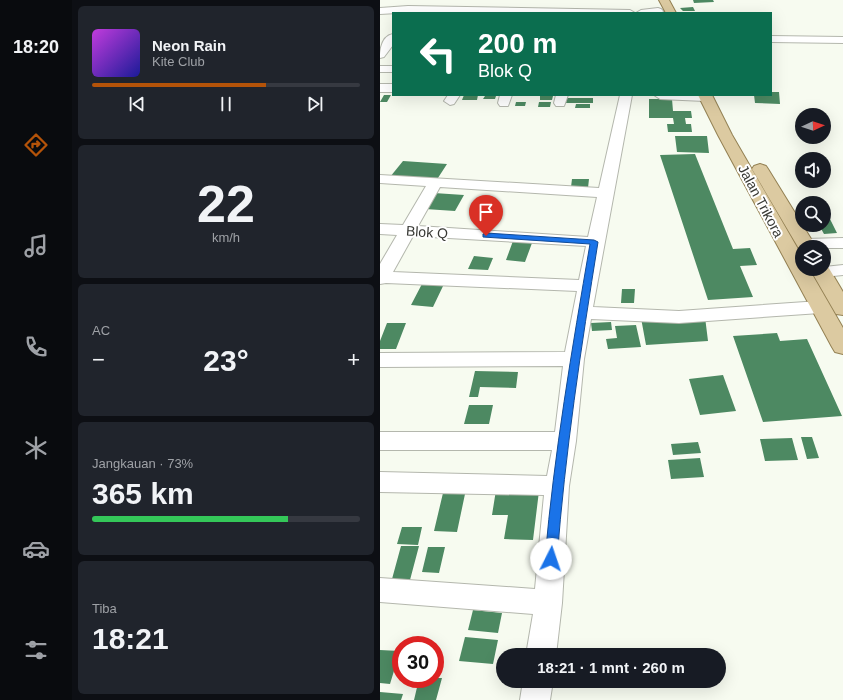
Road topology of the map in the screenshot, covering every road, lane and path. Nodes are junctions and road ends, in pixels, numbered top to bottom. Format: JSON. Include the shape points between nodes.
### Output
{"nodes":[{"id":1,"x":412,"y":0,"type":"edge"},
{"id":2,"x":653,"y":0,"type":"edge"},
{"id":3,"x":664,"y":0,"type":"edge"},
{"id":4,"x":380,"y":11,"type":"edge"},
{"id":5,"x":402,"y":11,"type":"junction"},
{"id":6,"x":467,"y":12,"type":"edge"},
{"id":7,"x":516,"y":12,"type":"edge"},
{"id":8,"x":658,"y":12,"type":"edge"},
{"id":9,"x":670,"y":12,"type":"edge"},
{"id":10,"x":772,"y":39,"type":"edge"},
{"id":11,"x":392,"y":40,"type":"edge"},
{"id":12,"x":843,"y":40,"type":"edge"},
{"id":13,"x":386,"y":50,"type":"edge"},
{"id":14,"x":380,"y":69,"type":"edge"},
{"id":15,"x":392,"y":69,"type":"edge"},
{"id":16,"x":380,"y":88,"type":"edge"},
{"id":17,"x":392,"y":92,"type":"edge"},
{"id":18,"x":626,"y":96,"type":"edge"},
{"id":19,"x":709,"y":96,"type":"edge"},
{"id":20,"x":380,"y":179,"type":"edge"},
{"id":21,"x":434,"y":182,"type":"junction"},
{"id":22,"x":605,"y":193,"type":"junction"},
{"id":23,"x":775,"y":209,"type":"junction"},
{"id":24,"x":380,"y":228,"type":"edge"},
{"id":25,"x":408,"y":231,"type":"junction"},
{"id":26,"x":779,"y":233,"type":"junction"},
{"id":27,"x":803,"y":240,"type":"edge"},
{"id":28,"x":594,"y":242,"type":"junction"},
{"id":29,"x":831,"y":242,"type":"edge"},
{"id":30,"x":843,"y":243,"type":"edge"},
{"id":31,"x":843,"y":270,"type":"edge"},
{"id":32,"x":831,"y":271,"type":"edge"},
{"id":33,"x":825,"y":276,"type":"edge"},
{"id":34,"x":380,"y":278,"type":"edge"},
{"id":35,"x":586,"y":286,"type":"junction"},
{"id":36,"x":820,"y":308,"type":"junction"},
{"id":37,"x":843,"y":309,"type":"edge"},
{"id":38,"x":583,"y":313,"type":"junction"},
{"id":39,"x":843,"y":347,"type":"edge"},
{"id":40,"x":574,"y":359,"type":"junction"},
{"id":41,"x":380,"y":360,"type":"edge"},
{"id":42,"x":380,"y":441,"type":"edge"},
{"id":43,"x":565,"y":441,"type":"junction"},
{"id":44,"x":380,"y":482,"type":"edge"},
{"id":45,"x":557,"y":486,"type":"junction"},
{"id":46,"x":380,"y":590,"type":"edge"},
{"id":47,"x":548,"y":603,"type":"junction"},
{"id":48,"x":542,"y":648,"type":"edge"},
{"id":49,"x":537,"y":688,"type":"edge"},
{"id":50,"x":535,"y":700,"type":"edge"}],
"edges":[{"from":1,"to":5,"type":"street"},
{"from":2,"to":8,"type":"main road"},
{"from":3,"to":9,"type":"main road"},
{"from":4,"to":5,"type":"street"},
{"from":5,"to":6,"type":"street"},
{"from":5,"to":7,"type":"street"},
{"from":10,"to":12,"type":"street"},
{"from":11,"to":13,"type":"street"},
{"from":14,"to":15,"type":"street"},
{"from":16,"to":17,"type":"street"},
{"from":18,"to":22,"type":"street"},
{"from":19,"to":23,"type":"main road","name":"Jalan Trikora"},
{"from":20,"to":21,"type":"street"},
{"from":21,"to":22,"type":"street"},
{"from":21,"to":25,"type":"street"},
{"from":22,"to":28,"type":"street"},
{"from":23,"to":26,"type":"main road","name":"Jalan Trikora"},
{"from":23,"to":27,"type":"main road","name":"Jalan Trikora"},
{"from":24,"to":25,"type":"street","name":"Blok Q"},
{"from":25,"to":28,"type":"street","name":"Blok Q"},
{"from":25,"to":34,"type":"street"},
{"from":26,"to":27,"type":"main road","via":[[787,229]]},
{"from":26,"to":36,"type":"main road","name":"Jalan Trikora"},
{"from":28,"to":35,"type":"street"},
{"from":29,"to":30,"type":"street"},
{"from":31,"to":32,"type":"street"},
{"from":33,"to":37,"type":"main road"},
{"from":34,"to":35,"type":"street"},
{"from":35,"to":38,"type":"street"},
{"from":36,"to":38,"type":"street","via":[[679,317]]},
{"from":36,"to":39,"type":"main road","name":"Jalan Trikora"},
{"from":38,"to":40,"type":"street"},
{"from":40,"to":41,"type":"street"},
{"from":40,"to":43,"type":"street"},
{"from":42,"to":43,"type":"street"},
{"from":43,"to":45,"type":"street"},
{"from":44,"to":45,"type":"street"},
{"from":45,"to":47,"type":"street"},
{"from":46,"to":47,"type":"street"},
{"from":47,"to":48,"type":"street"},
{"from":49,"to":50,"type":"street"}]}
